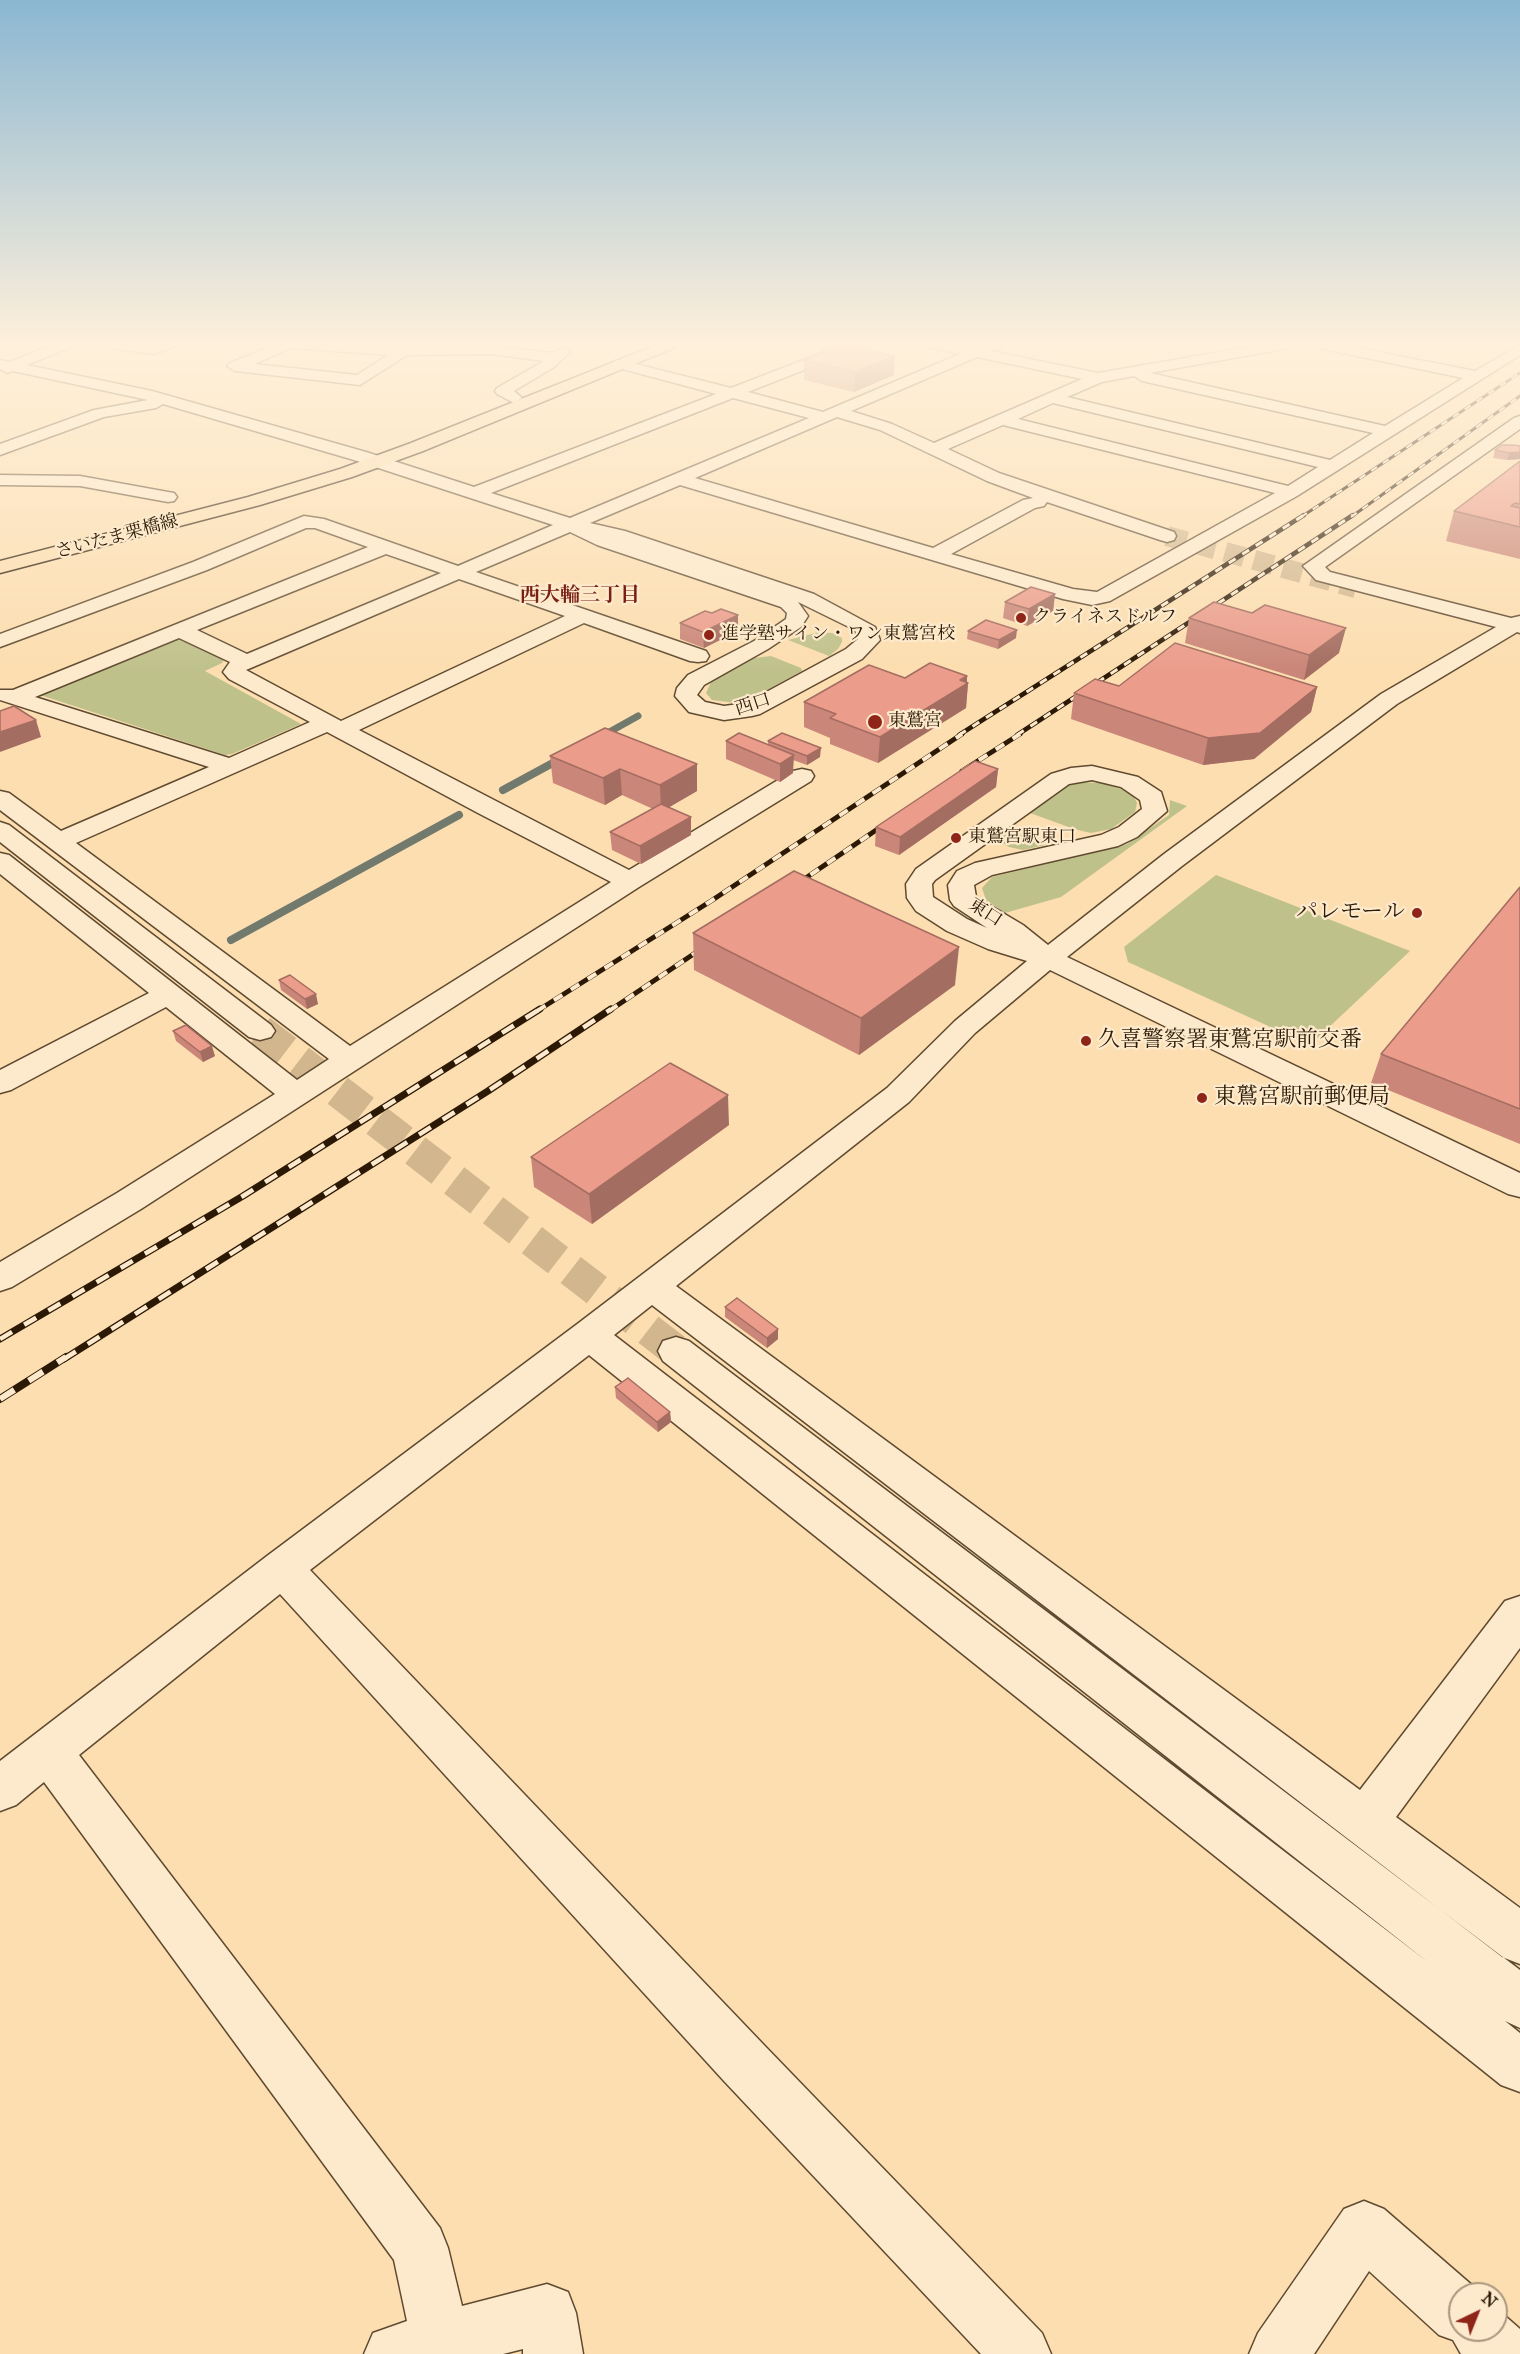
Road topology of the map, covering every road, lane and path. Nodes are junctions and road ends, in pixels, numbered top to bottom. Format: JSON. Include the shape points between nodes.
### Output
{"nodes":[{"id":1,"x":353,"y":454,"type":"edge"},
{"id":2,"x":366,"y":454,"type":"edge"},
{"id":3,"x":398,"y":454,"type":"edge"},
{"id":4,"x":575,"y":454,"type":"edge"},
{"id":5,"x":738,"y":454,"type":"edge"},
{"id":6,"x":933,"y":454,"type":"edge"},
{"id":7,"x":941,"y":454,"type":"edge"},
{"id":8,"x":963,"y":454,"type":"edge"},
{"id":9,"x":1138,"y":454,"type":"edge"},
{"id":10,"x":1283,"y":454,"type":"edge"},
{"id":11,"x":1354,"y":454,"type":"edge"},
{"id":12,"x":1484,"y":454,"type":"edge"},
{"id":13,"x":360,"y":456,"type":"junction"},
{"id":14,"x":378,"y":462,"type":"junction"},
{"id":15,"x":1334,"y":466,"type":"junction"},
{"id":16,"x":680,"y":479,"type":"junction"},
{"id":17,"x":0,"y":480,"type":"edge"},
{"id":18,"x":1291,"y":492,"type":"junction"},
{"id":19,"x":473,"y":494,"type":"junction"},
{"id":20,"x":168,"y":497,"type":"dead end"},
{"id":21,"x":1038,"y":502,"type":"junction"},
{"id":22,"x":571,"y":525,"type":"junction"},
{"id":23,"x":1167,"y":536,"type":"tunnel mouth"},
{"id":24,"x":1208,"y":538,"type":"junction"},
{"id":25,"x":386,"y":547,"type":"junction"},
{"id":26,"x":1188,"y":549,"type":"junction"},
{"id":27,"x":0,"y":552,"type":"edge"},
{"id":28,"x":934,"y":555,"type":"junction"},
{"id":29,"x":0,"y":567,"type":"edge"},
{"id":30,"x":461,"y":572,"type":"junction"},
{"id":31,"x":584,"y":615,"type":"junction"},
{"id":32,"x":1518,"y":627,"type":"edge"},
{"id":33,"x":180,"y":630,"type":"junction"},
{"id":34,"x":0,"y":641,"type":"edge"},
{"id":35,"x":698,"y":656,"type":"dead end"},
{"id":36,"x":246,"y":662,"type":"junction"},
{"id":37,"x":7,"y":695,"type":"edge"},
{"id":38,"x":336,"y":726,"type":"junction"},
{"id":39,"x":231,"y":766,"type":"junction"},
{"id":40,"x":802,"y":776,"type":"dead end"},
{"id":41,"x":0,"y":798,"type":"edge"},
{"id":42,"x":0,"y":830,"type":"edge"},
{"id":43,"x":58,"y":842,"type":"junction"},
{"id":44,"x":1,"y":862,"type":"edge"},
{"id":45,"x":630,"y":882,"type":"junction"},
{"id":46,"x":1047,"y":958,"type":"junction"},
{"id":47,"x":166,"y":995,"type":"junction"},
{"id":48,"x":260,"y":1031,"type":"tunnel mouth"},
{"id":49,"x":351,"y":1059,"type":"junction"},
{"id":50,"x":0,"y":1083,"type":"edge"},
{"id":51,"x":295,"y":1094,"type":"junction"},
{"id":52,"x":1520,"y":1186,"type":"edge"},
{"id":53,"x":0,"y":1278,"type":"edge"},
{"id":54,"x":651,"y":1286,"type":"junction"},
{"id":55,"x":589,"y":1335,"type":"junction"},
{"id":56,"x":676,"y":1351,"type":"tunnel mouth"},
{"id":57,"x":282,"y":1568,"type":"junction"},
{"id":58,"x":1520,"y":1614,"type":"edge"},
{"id":59,"x":49,"y":1752,"type":"junction"},
{"id":60,"x":0,"y":1789,"type":"edge"},
{"id":61,"x":1365,"y":1821,"type":"junction"},
{"id":62,"x":1520,"y":1939,"type":"edge"},
{"id":63,"x":1520,"y":2002,"type":"edge"},
{"id":64,"x":1520,"y":2066,"type":"edge"},
{"id":65,"x":1448,"y":2303,"type":"edge"},
{"id":66,"x":1491,"y":2342,"type":"edge"},
{"id":67,"x":418,"y":2348,"type":"edge"},
{"id":68,"x":553,"y":2354,"type":"edge"},
{"id":69,"x":1021,"y":2354,"type":"edge"},
{"id":70,"x":1279,"y":2354,"type":"edge"},
{"id":71,"x":1504,"y":2354,"type":"edge"}],
"edges":[{"from":1,"to":13,"type":"street"},
{"from":2,"to":13,"type":"main road","name":"さいたま栗橋線"},
{"from":3,"to":14,"type":"main road","name":"さいたま栗橋線"},
{"from":4,"to":19,"type":"street"},
{"from":5,"to":16,"type":"street"},
{"from":6,"to":21,"type":"street","via":[[941,461]]},
{"from":7,"to":23,"type":"street","via":[[1049,498]]},
{"from":8,"to":24,"type":"street","via":[[1067,495]]},
{"from":9,"to":18,"type":"street"},
{"from":10,"to":15,"type":"street"},
{"from":11,"to":15,"type":"street"},
{"from":12,"to":32,"type":"street","via":[[1313,566],[1323,576]]},
{"from":13,"to":14,"type":"street"},
{"from":13,"to":27,"type":"main road","name":"さいたま栗橋線","via":[[156,514]]},
{"from":14,"to":19,"type":"street"},
{"from":14,"to":29,"type":"main road","name":"さいたま栗橋線","via":[[254,501]]},
{"from":15,"to":18,"type":"street"},
{"from":16,"to":22,"type":"street"},
{"from":16,"to":28,"type":"street"},
{"from":17,"to":20,"type":"street","via":[[81,481]]},
{"from":18,"to":24,"type":"street"},
{"from":19,"to":22,"type":"street"},
{"from":21,"to":26,"type":"street"},
{"from":21,"to":28,"type":"street"},
{"from":22,"to":22,"type":"street","name":"西口","via":[[618,535],[807,598],[862,626],[868,631],[869,640],[854,654],[752,709],[724,713],[697,707],[686,696],[696,680],[794,623],[796,611],[776,598],[604,541]]},
{"from":22,"to":30,"type":"street"},
{"from":24,"to":26,"type":"street"},
{"from":25,"to":30,"type":"street"},
{"from":25,"to":33,"type":"street"},
{"from":25,"to":34,"type":"street","via":[[304,522],[200,566]]},
{"from":26,"to":28,"type":"street","via":[[1103,597],[1092,599]]},
{"from":30,"to":31,"type":"street"},
{"from":30,"to":36,"type":"street"},
{"from":31,"to":35,"type":"street"},
{"from":31,"to":38,"type":"street"},
{"from":32,"to":46,"type":"street","via":[[1377,708]]},
{"from":33,"to":36,"type":"street"},
{"from":33,"to":37,"type":"street"},
{"from":36,"to":38,"type":"street","via":[[234,672]]},
{"from":37,"to":39,"type":"street"},
{"from":38,"to":39,"type":"street"},
{"from":38,"to":45,"type":"street"},
{"from":39,"to":43,"type":"street"},
{"from":40,"to":45,"type":"street"},
{"from":41,"to":43,"type":"street"},
{"from":42,"to":48,"type":"street"},
{"from":43,"to":49,"type":"street"},
{"from":44,"to":47,"type":"street"},
{"from":45,"to":49,"type":"street"},
{"from":46,"to":46,"type":"street","name":"東口","via":[[957,925],[926,905],[920,898],[919,884],[936,866],[1060,779],[1092,773],[1129,782],[1152,797],[1155,811],[1128,832],[1109,841],[984,869],[966,877],[961,885],[963,900]]},
{"from":46,"to":52,"type":"street"},
{"from":46,"to":54,"type":"street","via":[[965,1027],[898,1095]]},
{"from":47,"to":50,"type":"street"},
{"from":47,"to":51,"type":"street"},
{"from":49,"to":51,"type":"street"},
{"from":51,"to":53,"type":"street"},
{"from":54,"to":55,"type":"street"},
{"from":54,"to":61,"type":"street"},
{"from":55,"to":57,"type":"street"},
{"from":55,"to":64,"type":"street"},
{"from":56,"to":63,"type":"street"},
{"from":57,"to":59,"type":"street"},
{"from":57,"to":69,"type":"street","via":[[727,2046]]},
{"from":58,"to":61,"type":"street"},
{"from":59,"to":60,"type":"street"},
{"from":59,"to":67,"type":"street","via":[[420,2248]]},
{"from":61,"to":62,"type":"street"},
{"from":65,"to":70,"type":"street","via":[[1364,2229]]},
{"from":66,"to":71,"type":"street"},
{"from":67,"to":68,"type":"street","via":[[547,2313]]}]}
